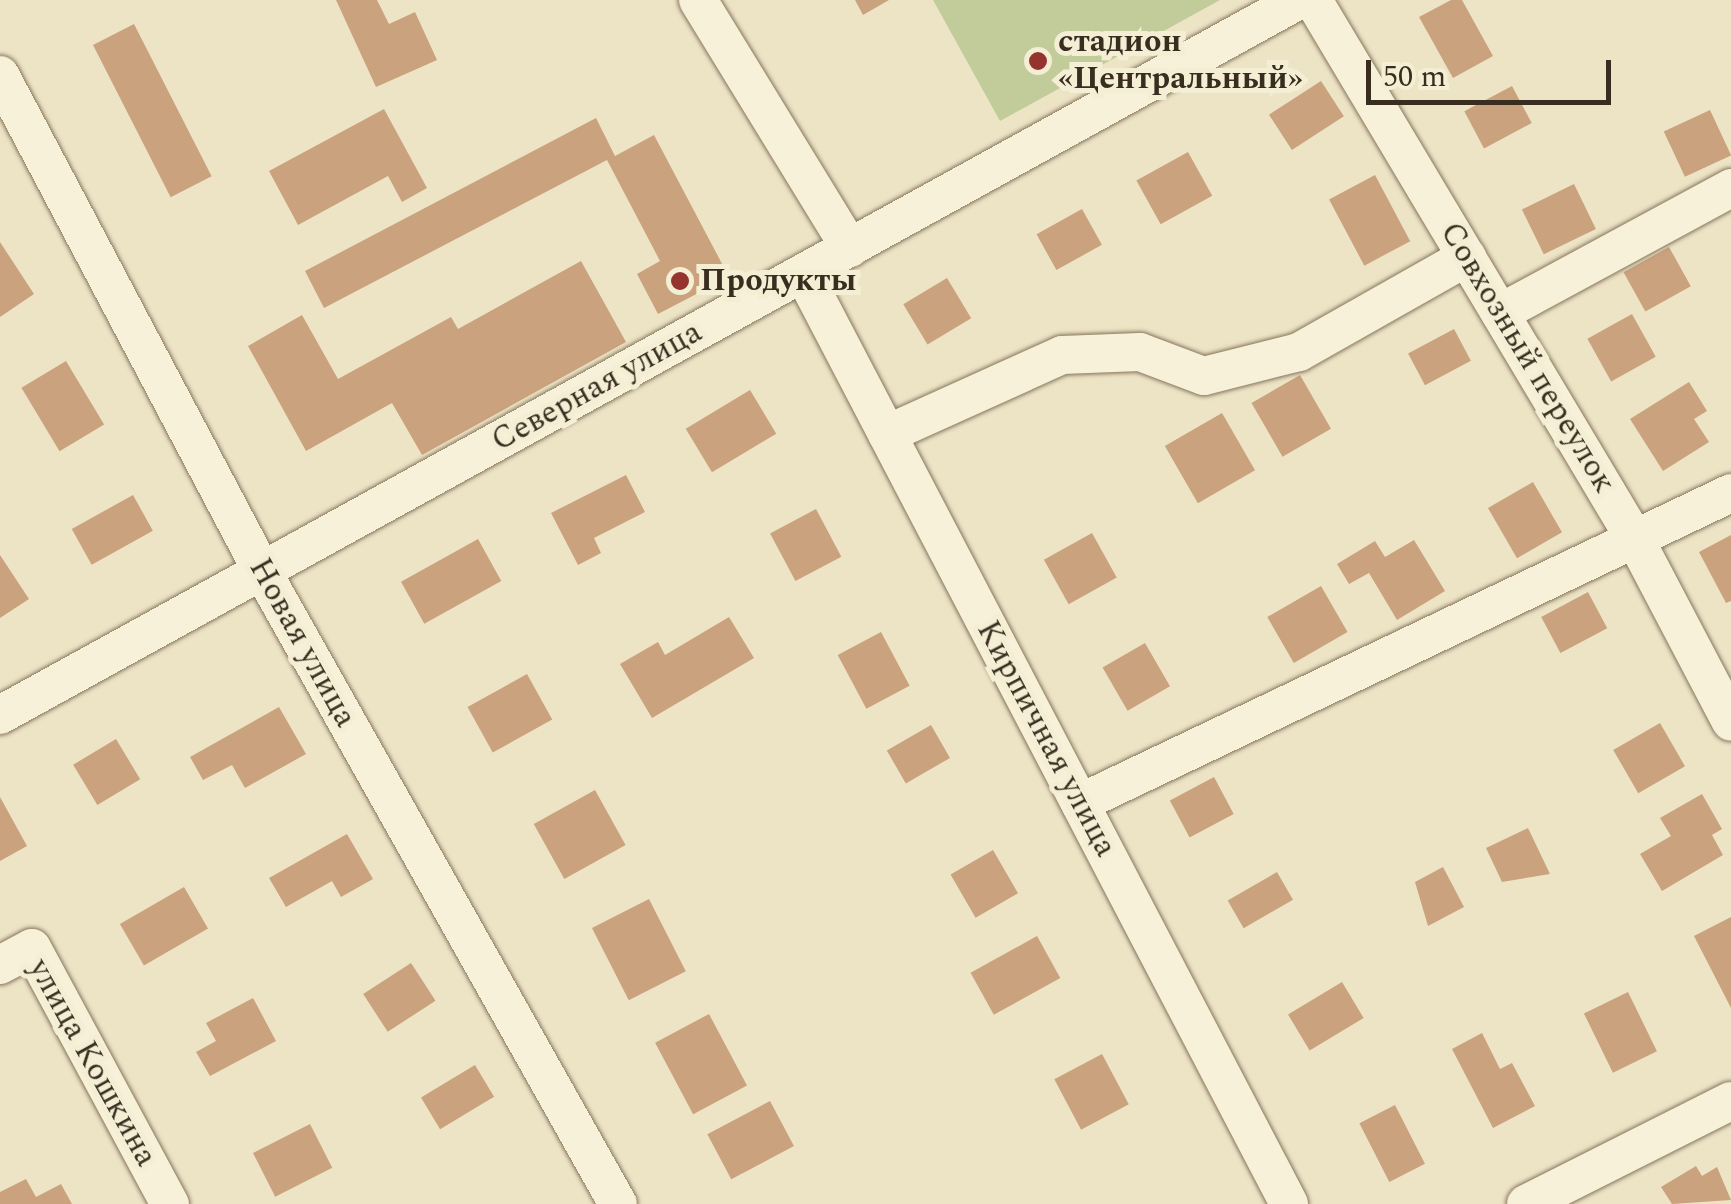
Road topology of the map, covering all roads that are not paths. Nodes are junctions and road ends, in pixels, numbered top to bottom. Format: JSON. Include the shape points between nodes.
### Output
{"nodes":[{"id":1,"x":698,"y":0,"type":"edge"},
{"id":2,"x":1299,"y":0,"type":"edge"},
{"id":3,"x":1313,"y":0,"type":"edge"},
{"id":4,"x":0,"y":75,"type":"edge"},
{"id":5,"x":1731,"y":188,"type":"edge"},
{"id":6,"x":850,"y":248,"type":"junction"},
{"id":7,"x":1467,"y":258,"type":"junction"},
{"id":8,"x":803,"y":273,"type":"junction"},
{"id":9,"x":1500,"y":313,"type":"junction"},
{"id":10,"x":887,"y":434,"type":"junction"},
{"id":11,"x":1731,"y":493,"type":"edge"},
{"id":12,"x":1636,"y":541,"type":"junction"},
{"id":13,"x":262,"y":572,"type":"junction"},
{"id":14,"x":0,"y":715,"type":"edge"},
{"id":15,"x":1731,"y":722,"type":"edge"},
{"id":16,"x":1080,"y":803,"type":"junction"},
{"id":17,"x":0,"y":965,"type":"edge"},
{"id":18,"x":1731,"y":1101,"type":"edge"},
{"id":19,"x":170,"y":1204,"type":"edge"},
{"id":20,"x":618,"y":1204,"type":"edge"},
{"id":21,"x":1289,"y":1204,"type":"edge"},
{"id":22,"x":1526,"y":1204,"type":"edge"}],
"edges":[{"from":1,"to":6,"type":"street"},
{"from":2,"to":6,"type":"street","name":"Северная улица"},
{"from":3,"to":7,"type":"street","name":"Совхозный переулок"},
{"from":4,"to":13,"type":"street","name":"Новая улица"},
{"from":5,"to":9,"type":"street"},
{"from":6,"to":8,"type":"street","name":"Северная улица"},
{"from":7,"to":9,"type":"street","name":"Совхозный переулок"},
{"from":7,"to":10,"type":"street","via":[[1299,352],[1204,376],[1140,352],[1062,355]]},
{"from":8,"to":10,"type":"street","name":"Кирпичная улица"},
{"from":8,"to":13,"type":"street","name":"Северная улица"},
{"from":9,"to":12,"type":"street","name":"Совхозный переулок"},
{"from":10,"to":16,"type":"street","name":"Кирпичная улица"},
{"from":11,"to":12,"type":"street"},
{"from":12,"to":15,"type":"street","name":"Совхозный переулок"},
{"from":12,"to":16,"type":"street"},
{"from":13,"to":14,"type":"street","name":"Северная улица"},
{"from":13,"to":20,"type":"street","name":"Новая улица"},
{"from":16,"to":21,"type":"street","name":"Кирпичная улица"},
{"from":17,"to":19,"type":"street","name":"улица Кошкина","via":[[32,948]]},
{"from":18,"to":22,"type":"street"}]}
